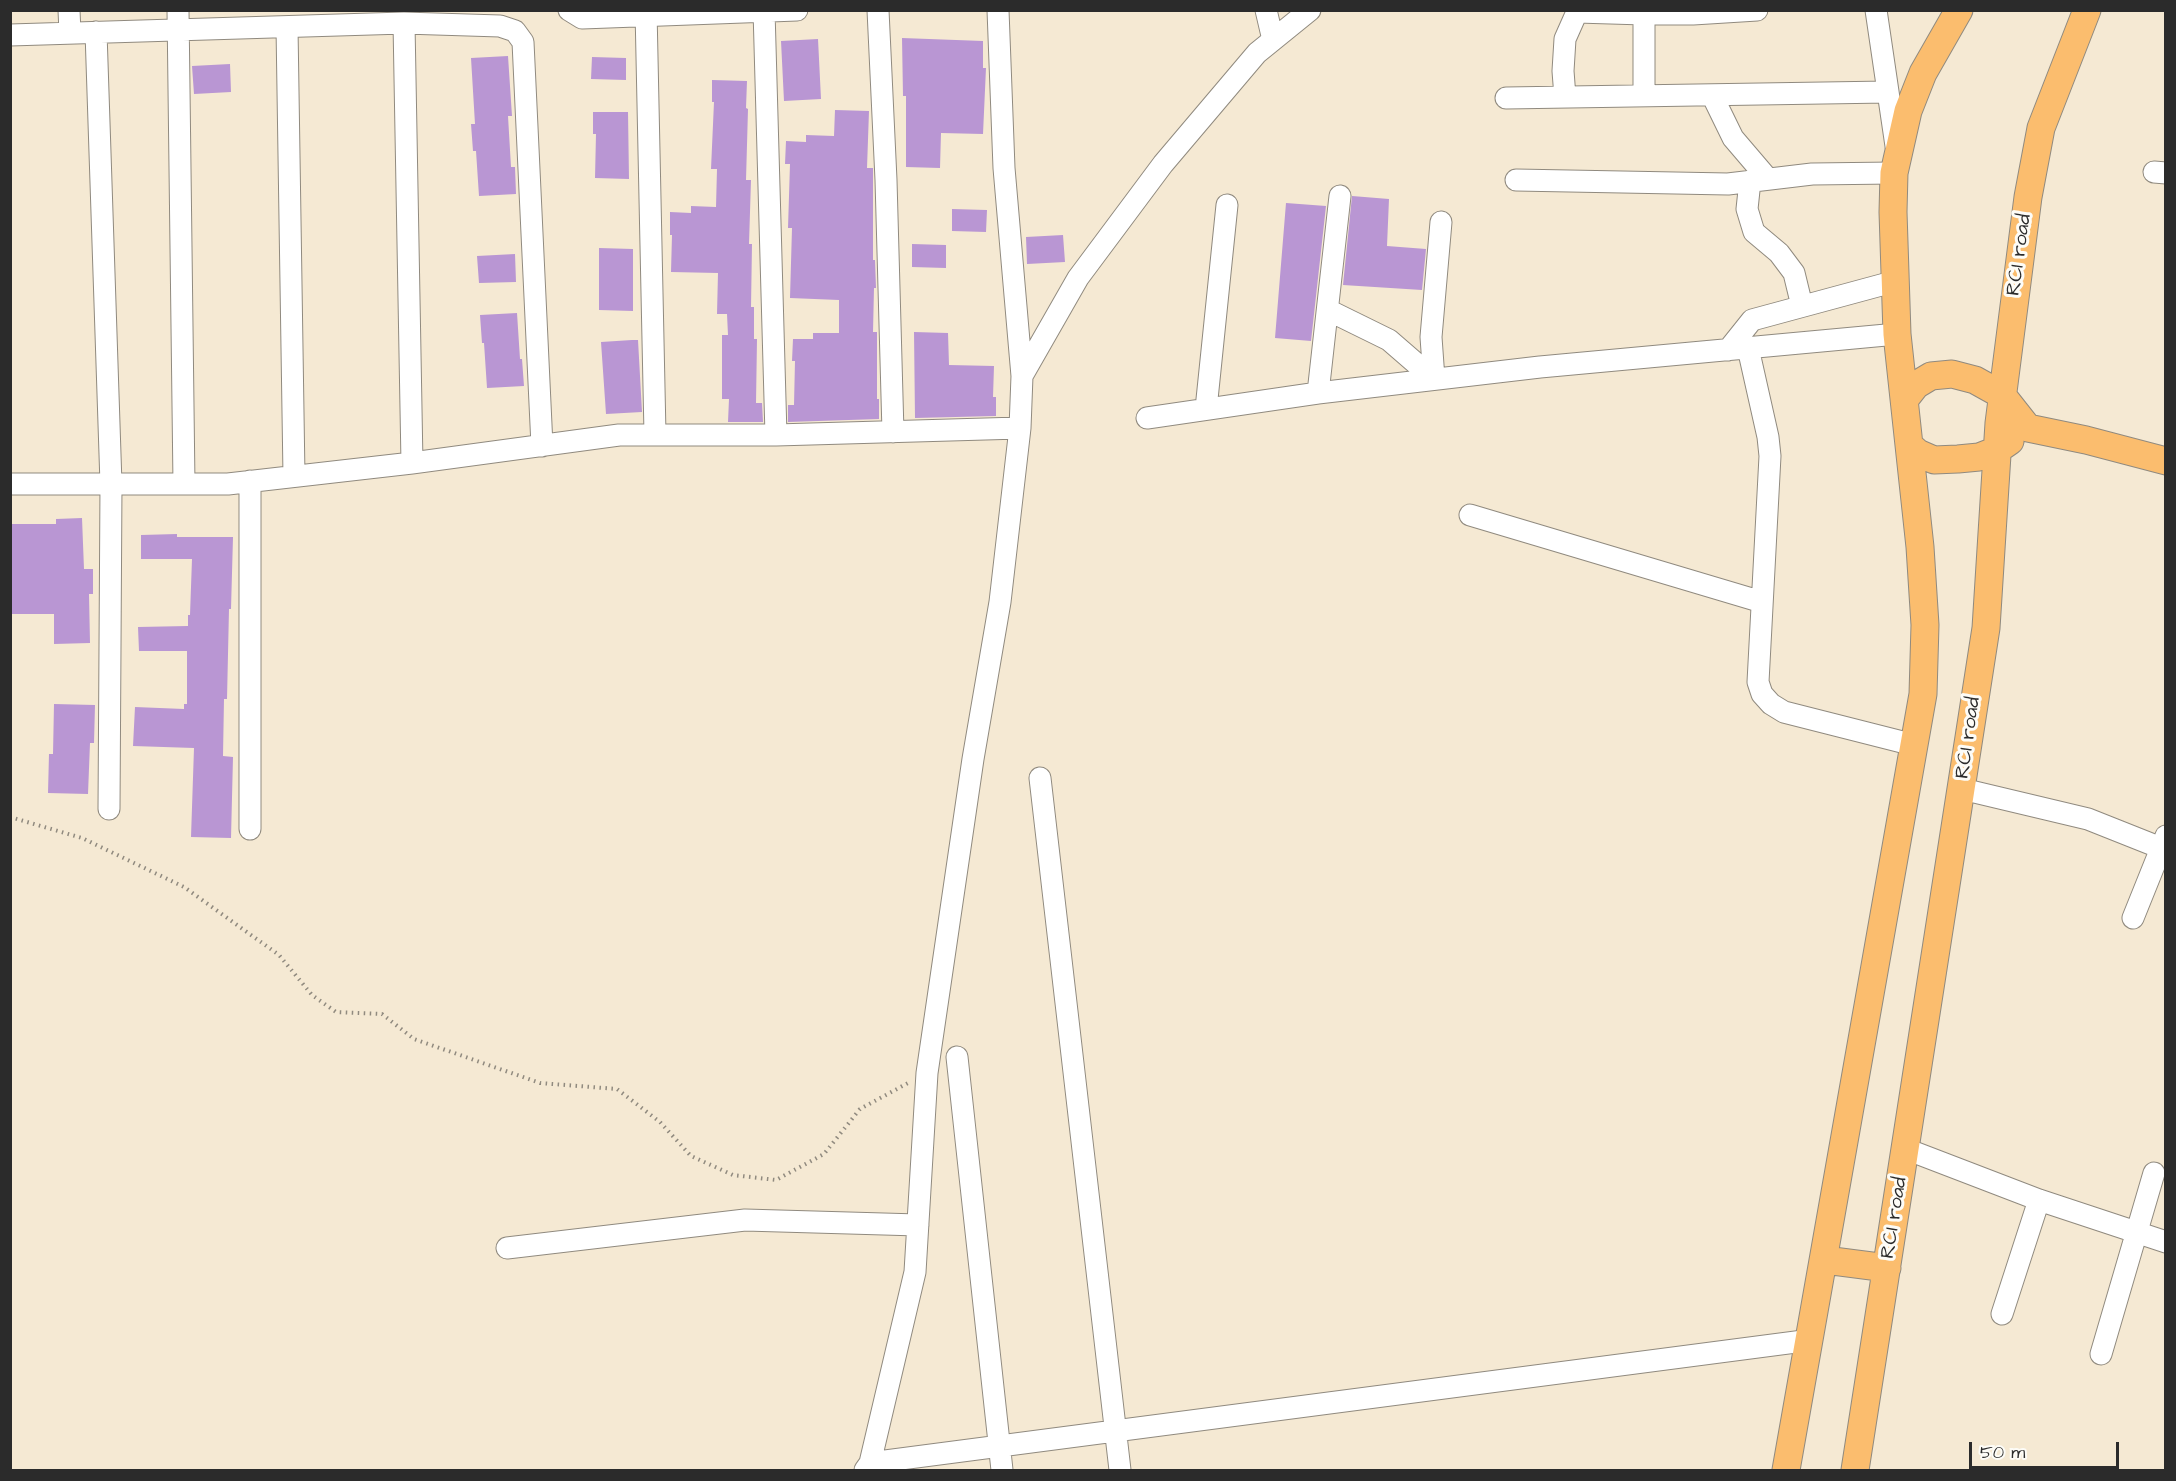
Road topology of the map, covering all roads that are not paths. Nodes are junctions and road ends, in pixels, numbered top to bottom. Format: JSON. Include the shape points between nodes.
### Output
{"nodes":[{"id":1,"x":69,"y":10,"type":"edge"},
{"id":2,"x":569,"y":10,"type":"edge"},
{"id":3,"x":797,"y":10,"type":"edge"},
{"id":4,"x":878,"y":10,"type":"edge"},
{"id":5,"x":998,"y":10,"type":"edge"},
{"id":6,"x":1266,"y":10,"type":"edge"},
{"id":7,"x":1310,"y":10,"type":"edge"},
{"id":8,"x":1757,"y":10,"type":"edge"},
{"id":9,"x":1876,"y":10,"type":"edge"},
{"id":10,"x":1959,"y":10,"type":"edge"},
{"id":11,"x":2087,"y":10,"type":"edge"},
{"id":12,"x":764,"y":11,"type":"edge"},
{"id":13,"x":1577,"y":11,"type":"edge"},
{"id":14,"x":1693,"y":12,"type":"edge"},
{"id":15,"x":646,"y":13,"type":"edge"},
{"id":16,"x":1644,"y":14,"type":"junction"},
{"id":17,"x":178,"y":20,"type":"edge"},
{"id":18,"x":404,"y":23,"type":"junction"},
{"id":19,"x":287,"y":27,"type":"junction"},
{"id":20,"x":70,"y":33,"type":"junction"},
{"id":21,"x":96,"y":33,"type":"junction"},
{"id":22,"x":10,"y":35,"type":"edge"},
{"id":23,"x":1273,"y":40,"type":"junction"},
{"id":24,"x":1887,"y":92,"type":"junction"},
{"id":25,"x":1712,"y":95,"type":"junction"},
{"id":26,"x":1644,"y":96,"type":"junction"},
{"id":27,"x":1565,"y":97,"type":"junction"},
{"id":28,"x":1506,"y":98,"type":"dead end"},
{"id":29,"x":1896,"y":163,"type":"junction"},
{"id":30,"x":1516,"y":180,"type":"dead end"},
{"id":31,"x":1759,"y":180,"type":"junction"},
{"id":32,"x":1340,"y":196,"type":"dead end"},
{"id":33,"x":1227,"y":206,"type":"dead end"},
{"id":34,"x":1441,"y":222,"type":"dead end"},
{"id":35,"x":1896,"y":281,"type":"junction"},
{"id":36,"x":1802,"y":306,"type":"junction"},
{"id":37,"x":1328,"y":310,"type":"junction"},
{"id":38,"x":1897,"y":334,"type":"junction"},
{"id":39,"x":1738,"y":349,"type":"junction"},
{"id":40,"x":1022,"y":376,"type":"junction"},
{"id":41,"x":1434,"y":379,"type":"junction"},
{"id":42,"x":1318,"y":393,"type":"junction"},
{"id":43,"x":2002,"y":395,"type":"junction"},
{"id":44,"x":1905,"y":399,"type":"junction"},
{"id":45,"x":1206,"y":409,"type":"junction"},
{"id":46,"x":1147,"y":418,"type":"dead end"},
{"id":47,"x":1020,"y":428,"type":"junction"},
{"id":48,"x":2028,"y":428,"type":"junction"},
{"id":49,"x":893,"y":432,"type":"junction"},
{"id":50,"x":656,"y":434,"type":"junction"},
{"id":51,"x":776,"y":435,"type":"junction"},
{"id":52,"x":1909,"y":445,"type":"junction"},
{"id":53,"x":542,"y":446,"type":"junction"},
{"id":54,"x":1997,"y":450,"type":"junction"},
{"id":55,"x":2166,"y":461,"type":"edge"},
{"id":56,"x":412,"y":463,"type":"junction"},
{"id":57,"x":294,"y":476,"type":"junction"},
{"id":58,"x":250,"y":481,"type":"junction"},
{"id":59,"x":10,"y":484,"type":"edge"},
{"id":60,"x":111,"y":484,"type":"junction"},
{"id":61,"x":184,"y":484,"type":"junction"},
{"id":62,"x":1470,"y":515,"type":"dead end"},
{"id":63,"x":1762,"y":602,"type":"junction"},
{"id":64,"x":1914,"y":745,"type":"junction"},
{"id":65,"x":1040,"y":778,"type":"dead end"},
{"id":66,"x":1962,"y":789,"type":"junction"},
{"id":67,"x":109,"y":809,"type":"dead end"},
{"id":68,"x":250,"y":829,"type":"dead end"},
{"id":69,"x":2164,"y":845,"type":"edge"},
{"id":70,"x":2133,"y":918,"type":"dead end"},
{"id":71,"x":957,"y":1057,"type":"dead end"},
{"id":72,"x":1906,"y":1149,"type":"junction"},
{"id":73,"x":2154,"y":1173,"type":"dead end"},
{"id":74,"x":2039,"y":1200,"type":"junction"},
{"id":75,"x":918,"y":1225,"type":"junction"},
{"id":76,"x":2136,"y":1233,"type":"junction"},
{"id":77,"x":2166,"y":1242,"type":"edge"},
{"id":78,"x":507,"y":1248,"type":"dead end"},
{"id":79,"x":1825,"y":1260,"type":"junction"},
{"id":80,"x":1887,"y":1268,"type":"junction"},
{"id":81,"x":2002,"y":1314,"type":"dead end"},
{"id":82,"x":1810,"y":1340,"type":"junction"},
{"id":83,"x":2101,"y":1354,"type":"dead end"},
{"id":84,"x":1116,"y":1430,"type":"junction"},
{"id":85,"x":999,"y":1446,"type":"junction"},
{"id":86,"x":915,"y":1464,"type":"edge"},
{"id":87,"x":867,"y":1467,"type":"edge"},
{"id":88,"x":1002,"y":1470,"type":"edge"},
{"id":89,"x":1120,"y":1470,"type":"edge"},
{"id":90,"x":1786,"y":1470,"type":"edge"},
{"id":91,"x":1855,"y":1470,"type":"edge"}],
"edges":[{"from":1,"to":20,"type":"street"},
{"from":2,"to":15,"type":"street","via":[[582,18]]},
{"from":3,"to":12,"type":"street"},
{"from":4,"to":49,"type":"street"},
{"from":5,"to":40,"type":"street","via":[[1004,168]]},
{"from":6,"to":23,"type":"street"},
{"from":7,"to":23,"type":"street"},
{"from":8,"to":14,"type":"street"},
{"from":9,"to":24,"type":"street"},
{"from":10,"to":29,"type":"main road","via":[[1923,73],[1908,111]]},
{"from":11,"to":43,"type":"main road","name":"RCI road","via":[[2040,128]]},
{"from":12,"to":15,"type":"street"},
{"from":12,"to":51,"type":"street"},
{"from":13,"to":16,"type":"street"},
{"from":13,"to":27,"type":"street","via":[[1565,39]]},
{"from":14,"to":16,"type":"street"},
{"from":15,"to":50,"type":"street"},
{"from":16,"to":26,"type":"street"},
{"from":17,"to":19,"type":"street"},
{"from":17,"to":21,"type":"street"},
{"from":17,"to":61,"type":"street"},
{"from":18,"to":19,"type":"street"},
{"from":18,"to":53,"type":"street","via":[[500,26],[515,31],[523,42]]},
{"from":18,"to":56,"type":"street"},
{"from":19,"to":57,"type":"street"},
{"from":20,"to":21,"type":"street"},
{"from":20,"to":22,"type":"street"},
{"from":21,"to":60,"type":"street"},
{"from":23,"to":40,"type":"street","via":[[1257,53],[1163,164],[1078,278]]},
{"from":24,"to":25,"type":"street"},
{"from":24,"to":29,"type":"street"},
{"from":25,"to":26,"type":"street"},
{"from":25,"to":31,"type":"street"},
{"from":26,"to":27,"type":"street"},
{"from":27,"to":28,"type":"street"},
{"from":29,"to":31,"type":"street"},
{"from":29,"to":35,"type":"main road"},
{"from":30,"to":31,"type":"street","via":[[1728,184]]},
{"from":31,"to":36,"type":"street","via":[[1747,209],[1754,232],[1779,253],[1794,273]]},
{"from":32,"to":37,"type":"street"},
{"from":33,"to":45,"type":"street"},
{"from":34,"to":41,"type":"street","via":[[1431,337]]},
{"from":35,"to":36,"type":"street"},
{"from":35,"to":38,"type":"main road"},
{"from":36,"to":39,"type":"street","via":[[1752,320]]},
{"from":37,"to":41,"type":"street","via":[[1389,340]]},
{"from":37,"to":42,"type":"street"},
{"from":38,"to":39,"type":"street"},
{"from":38,"to":44,"type":"main road"},
{"from":39,"to":41,"type":"street"},
{"from":39,"to":63,"type":"street","via":[[1768,437],[1770,456]]},
{"from":40,"to":47,"type":"street"},
{"from":41,"to":42,"type":"street"},
{"from":42,"to":45,"type":"street"},
{"from":43,"to":44,"type":"main road","via":[[1976,380],[1952,375],[1931,376]]},
{"from":43,"to":48,"type":"main road"},
{"from":43,"to":54,"type":"main road","name":"RCI road"},
{"from":44,"to":52,"type":"main road"},
{"from":45,"to":46,"type":"street"},
{"from":47,"to":49,"type":"street"},
{"from":47,"to":75,"type":"street","via":[[1000,602],[927,1073]]},
{"from":48,"to":54,"type":"main road"},
{"from":48,"to":55,"type":"main road"},
{"from":49,"to":51,"type":"street"},
{"from":50,"to":51,"type":"street"},
{"from":50,"to":53,"type":"street"},
{"from":52,"to":54,"type":"main road","via":[[1934,460],[1979,456]]},
{"from":52,"to":64,"type":"main road","via":[[1925,625],[1923,694]]},
{"from":53,"to":56,"type":"street"},
{"from":54,"to":66,"type":"main road","name":"RCI road","via":[[1986,628]]},
{"from":56,"to":57,"type":"street"},
{"from":57,"to":58,"type":"street"},
{"from":58,"to":61,"type":"street"},
{"from":58,"to":68,"type":"street"},
{"from":59,"to":60,"type":"street"},
{"from":60,"to":61,"type":"street"},
{"from":60,"to":67,"type":"street"},
{"from":62,"to":63,"type":"street"},
{"from":63,"to":64,"type":"street","via":[[1758,682],[1771,704],[1784,711]]},
{"from":64,"to":79,"type":"main road"},
{"from":65,"to":84,"type":"street"},
{"from":66,"to":69,"type":"street","via":[[2088,819]]},
{"from":66,"to":72,"type":"main road","name":"RCI road"},
{"from":69,"to":70,"type":"street"},
{"from":71,"to":85,"type":"street"},
{"from":72,"to":74,"type":"street"},
{"from":72,"to":80,"type":"main road","name":"RCI road"},
{"from":73,"to":76,"type":"street"},
{"from":74,"to":76,"type":"street"},
{"from":74,"to":81,"type":"street"},
{"from":75,"to":78,"type":"street","via":[[745,1220]]},
{"from":75,"to":87,"type":"street","via":[[915,1272]]},
{"from":76,"to":77,"type":"street"},
{"from":76,"to":83,"type":"street"},
{"from":79,"to":80,"type":"main road"},
{"from":79,"to":82,"type":"main road"},
{"from":80,"to":91,"type":"main road","name":"RCI road"},
{"from":82,"to":84,"type":"street"},
{"from":82,"to":90,"type":"main road"},
{"from":84,"to":85,"type":"street"},
{"from":84,"to":89,"type":"street"},
{"from":85,"to":86,"type":"street"},
{"from":85,"to":88,"type":"street"},
{"from":86,"to":87,"type":"street"}]}
